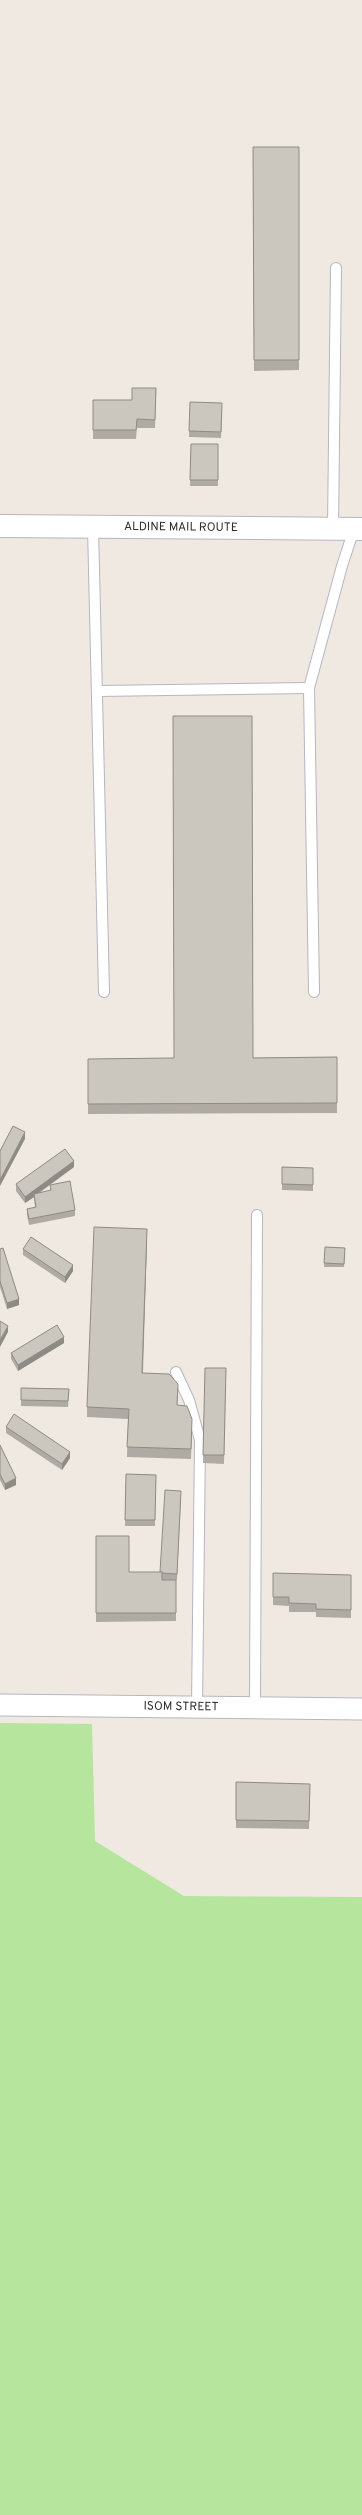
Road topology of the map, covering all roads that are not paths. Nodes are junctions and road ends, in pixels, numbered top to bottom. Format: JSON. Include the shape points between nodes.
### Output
{"nodes":[{"id":1,"x":336,"y":268,"type":"dead end"},
{"id":2,"x":0,"y":526,"type":"edge"},
{"id":3,"x":93,"y":527,"type":"junction"},
{"id":4,"x":350,"y":529,"type":"edge"},
{"id":5,"x":309,"y":688,"type":"junction"},
{"id":6,"x":98,"y":691,"type":"junction"},
{"id":7,"x":104,"y":992,"type":"dead end"},
{"id":8,"x":314,"y":992,"type":"dead end"},
{"id":9,"x":257,"y":1215,"type":"dead end"},
{"id":10,"x":176,"y":1372,"type":"dead end"},
{"id":11,"x":0,"y":1705,"type":"edge"},
{"id":12,"x":197,"y":1707,"type":"junction"},
{"id":13,"x":256,"y":1708,"type":"junction"},
{"id":14,"x":362,"y":1709,"type":"edge"}],
"edges":[{"from":1,"to":4,"type":"lane"},
{"from":2,"to":3,"type":"main road","name":"ALDINE MAIL ROUTE"},
{"from":3,"to":4,"type":"main road","name":"ALDINE MAIL ROUTE"},
{"from":3,"to":6,"type":"lane"},
{"from":4,"to":5,"type":"lane"},
{"from":5,"to":6,"type":"lane"},
{"from":5,"to":8,"type":"lane"},
{"from":6,"to":7,"type":"lane"},
{"from":9,"to":13,"type":"lane"},
{"from":10,"to":12,"type":"lane","via":[[189,1400],[200,1440]]},
{"from":11,"to":12,"type":"street","name":"ISOM STREET"},
{"from":12,"to":13,"type":"street","name":"ISOM STREET"},
{"from":13,"to":14,"type":"street","name":"ISOM STREET"}]}
